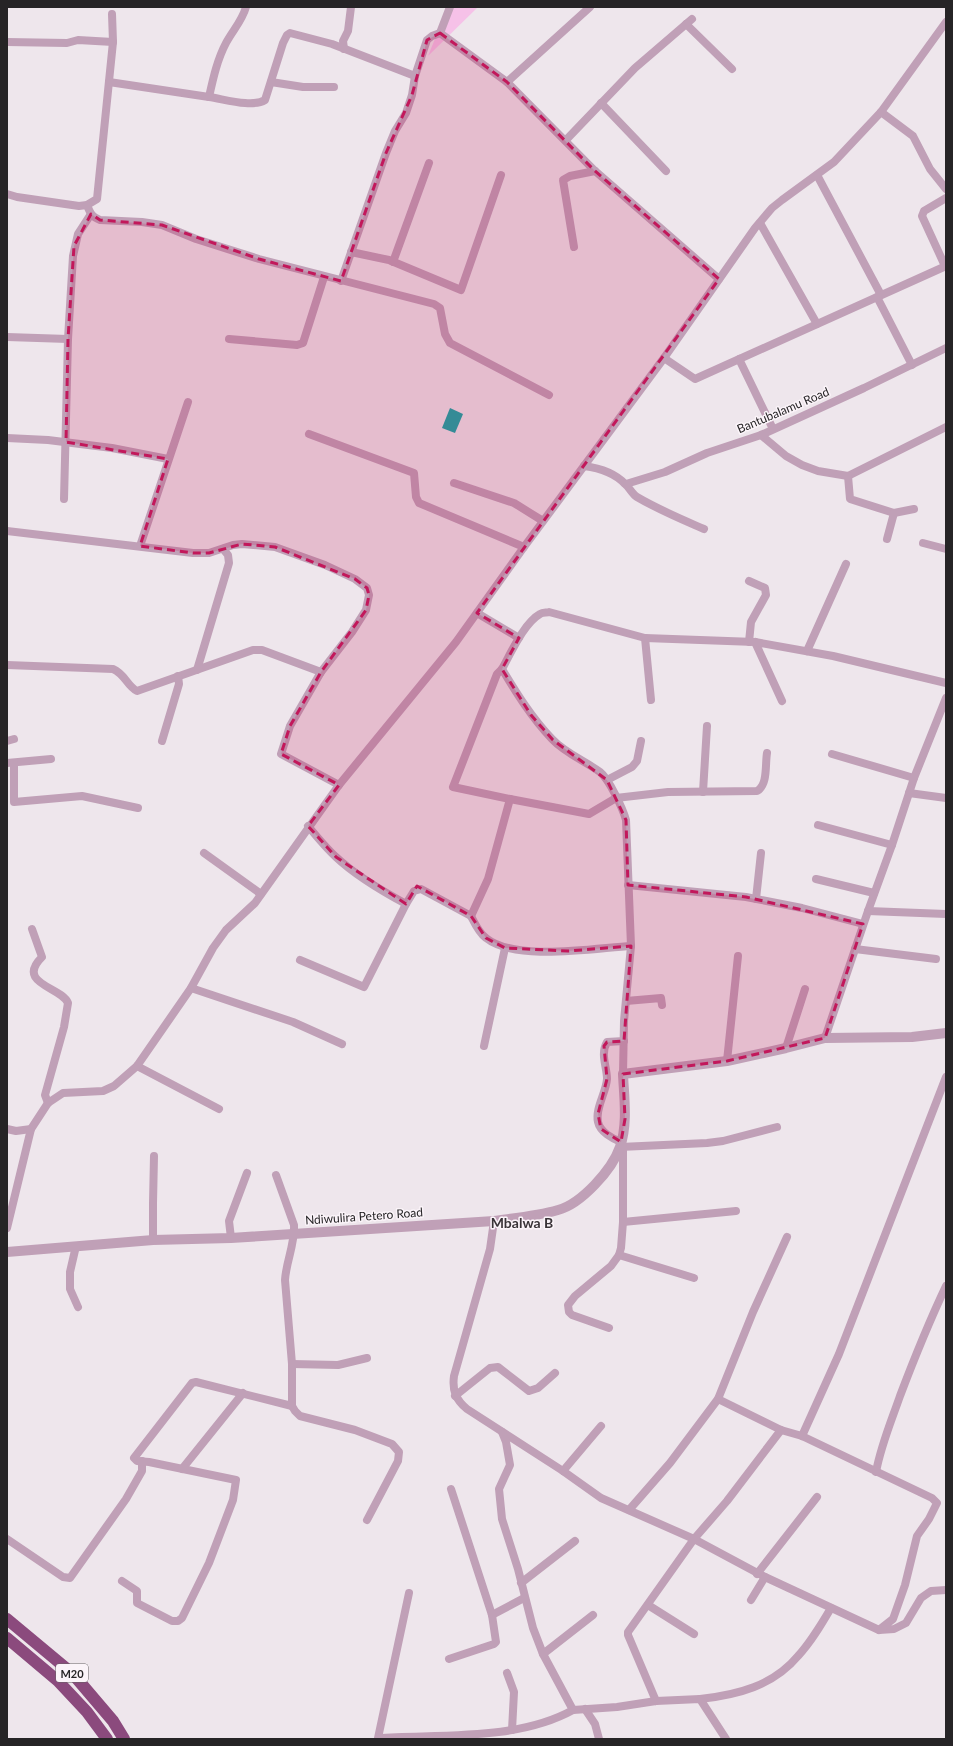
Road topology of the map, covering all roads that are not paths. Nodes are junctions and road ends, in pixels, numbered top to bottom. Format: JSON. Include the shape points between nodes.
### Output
{"nodes":[{"id":1,"x":246,"y":7,"type":"edge"},
{"id":2,"x":351,"y":7,"type":"edge"},
{"id":3,"x":450,"y":7,"type":"edge"},
{"id":4,"x":590,"y":7,"type":"edge"},
{"id":5,"x":112,"y":14,"type":"dead end"},
{"id":6,"x":946,"y":22,"type":"edge"},
{"id":7,"x":440,"y":33,"type":"junction"},
{"id":8,"x":7,"y":42,"type":"edge"},
{"id":9,"x":113,"y":42,"type":"junction"},
{"id":10,"x":344,"y":49,"type":"junction"},
{"id":11,"x":732,"y":69,"type":"dead end"},
{"id":12,"x":415,"y":76,"type":"junction"},
{"id":13,"x":109,"y":82,"type":"junction"},
{"id":14,"x":271,"y":82,"type":"junction"},
{"id":15,"x":507,"y":82,"type":"junction"},
{"id":16,"x":334,"y":87,"type":"dead end"},
{"id":17,"x":209,"y":97,"type":"junction"},
{"id":18,"x":601,"y":103,"type":"junction"},
{"id":19,"x":881,"y":112,"type":"junction"},
{"id":20,"x":566,"y":140,"type":"junction"},
{"id":21,"x":429,"y":164,"type":"dead end"},
{"id":22,"x":595,"y":171,"type":"junction"},
{"id":23,"x":666,"y":171,"type":"dead end"},
{"id":24,"x":501,"y":175,"type":"dead end"},
{"id":25,"x":817,"y":175,"type":"junction"},
{"id":26,"x":946,"y":189,"type":"edge"},
{"id":27,"x":7,"y":194,"type":"edge"},
{"id":28,"x":946,"y":198,"type":"edge"},
{"id":29,"x":87,"y":205,"type":"junction"},
{"id":30,"x":91,"y":214,"type":"junction"},
{"id":31,"x":760,"y":223,"type":"junction"},
{"id":32,"x":574,"y":247,"type":"dead end"},
{"id":33,"x":351,"y":252,"type":"junction"},
{"id":34,"x":393,"y":262,"type":"junction"},
{"id":35,"x":946,"y":266,"type":"edge"},
{"id":36,"x":324,"y":277,"type":"junction"},
{"id":37,"x":719,"y":279,"type":"junction"},
{"id":38,"x":341,"y":281,"type":"junction"},
{"id":39,"x":879,"y":296,"type":"junction"},
{"id":40,"x":817,"y":324,"type":"junction"},
{"id":41,"x":7,"y":337,"type":"edge"},
{"id":42,"x":68,"y":339,"type":"junction"},
{"id":43,"x":229,"y":339,"type":"dead end"},
{"id":44,"x":946,"y":348,"type":"edge"},
{"id":45,"x":664,"y":358,"type":"junction"},
{"id":46,"x":739,"y":359,"type":"junction"},
{"id":47,"x":912,"y":365,"type":"junction"},
{"id":48,"x":549,"y":396,"type":"dead end"},
{"id":49,"x":188,"y":402,"type":"dead end"},
{"id":50,"x":946,"y":427,"type":"edge"},
{"id":51,"x":773,"y":429,"type":"junction"},
{"id":52,"x":309,"y":434,"type":"dead end"},
{"id":53,"x":761,"y":435,"type":"junction"},
{"id":54,"x":7,"y":438,"type":"edge"},
{"id":55,"x":66,"y":442,"type":"junction"},
{"id":56,"x":168,"y":459,"type":"junction"},
{"id":57,"x":584,"y":466,"type":"junction"},
{"id":58,"x":848,"y":476,"type":"junction"},
{"id":59,"x":454,"y":483,"type":"dead end"},
{"id":60,"x":626,"y":484,"type":"junction"},
{"id":61,"x":64,"y":499,"type":"dead end"},
{"id":62,"x":914,"y":510,"type":"dead end"},
{"id":63,"x":894,"y":512,"type":"junction"},
{"id":64,"x":543,"y":521,"type":"junction"},
{"id":65,"x":704,"y":529,"type":"dead end"},
{"id":66,"x":7,"y":530,"type":"edge"},
{"id":67,"x":887,"y":539,"type":"dead end"},
{"id":68,"x":923,"y":543,"type":"dead end"},
{"id":69,"x":140,"y":546,"type":"junction"},
{"id":70,"x":524,"y":547,"type":"junction"},
{"id":71,"x":223,"y":549,"type":"junction"},
{"id":72,"x":946,"y":549,"type":"edge"},
{"id":73,"x":846,"y":564,"type":"dead end"},
{"id":74,"x":749,"y":581,"type":"dead end"},
{"id":75,"x":477,"y":612,"type":"junction"},
{"id":76,"x":519,"y":638,"type":"junction"},
{"id":77,"x":645,"y":638,"type":"junction"},
{"id":78,"x":752,"y":642,"type":"junction"},
{"id":79,"x":807,"y":652,"type":"junction"},
{"id":80,"x":7,"y":665,"type":"edge"},
{"id":81,"x":502,"y":669,"type":"junction"},
{"id":82,"x":197,"y":670,"type":"junction"},
{"id":83,"x":320,"y":672,"type":"junction"},
{"id":84,"x":178,"y":676,"type":"junction"},
{"id":85,"x":946,"y":683,"type":"edge"},
{"id":86,"x":946,"y":698,"type":"edge"},
{"id":87,"x":651,"y":700,"type":"dead end"},
{"id":88,"x":782,"y":701,"type":"dead end"},
{"id":89,"x":944,"y":708,"type":"edge"},
{"id":90,"x":707,"y":726,"type":"dead end"},
{"id":91,"x":162,"y":741,"type":"dead end"},
{"id":92,"x":641,"y":741,"type":"dead end"},
{"id":93,"x":766,"y":753,"type":"dead end"},
{"id":94,"x":832,"y":754,"type":"dead end"},
{"id":95,"x":51,"y":759,"type":"dead end"},
{"id":96,"x":11,"y":763,"type":"edge"},
{"id":97,"x":914,"y":778,"type":"junction"},
{"id":98,"x":607,"y":780,"type":"junction"},
{"id":99,"x":339,"y":785,"type":"junction"},
{"id":100,"x":703,"y":792,"type":"junction"},
{"id":101,"x":909,"y":793,"type":"junction"},
{"id":102,"x":616,"y":798,"type":"junction"},
{"id":103,"x":946,"y":798,"type":"edge"},
{"id":104,"x":510,"y":799,"type":"junction"},
{"id":105,"x":138,"y":808,"type":"dead end"},
{"id":106,"x":818,"y":825,"type":"dead end"},
{"id":107,"x":308,"y":826,"type":"junction"},
{"id":108,"x":892,"y":845,"type":"junction"},
{"id":109,"x":761,"y":852,"type":"dead end"},
{"id":110,"x":204,"y":853,"type":"dead end"},
{"id":111,"x":816,"y":879,"type":"dead end"},
{"id":112,"x":628,"y":885,"type":"junction"},
{"id":113,"x":874,"y":893,"type":"junction"},
{"id":114,"x":261,"y":894,"type":"junction"},
{"id":115,"x":756,"y":899,"type":"junction"},
{"id":116,"x":406,"y":904,"type":"junction"},
{"id":117,"x":868,"y":911,"type":"junction"},
{"id":118,"x":946,"y":914,"type":"edge"},
{"id":119,"x":470,"y":916,"type":"junction"},
{"id":120,"x":863,"y":924,"type":"junction"},
{"id":121,"x":32,"y":929,"type":"dead end"},
{"id":122,"x":631,"y":946,"type":"junction"},
{"id":123,"x":506,"y":948,"type":"junction"},
{"id":124,"x":856,"y":949,"type":"junction"},
{"id":125,"x":738,"y":956,"type":"dead end"},
{"id":126,"x":936,"y":959,"type":"dead end"},
{"id":127,"x":300,"y":960,"type":"dead end"},
{"id":128,"x":191,"y":988,"type":"junction"},
{"id":129,"x":805,"y":989,"type":"dead end"},
{"id":130,"x":626,"y":1001,"type":"junction"},
{"id":131,"x":662,"y":1005,"type":"dead end"},
{"id":132,"x":945,"y":1036,"type":"edge"},
{"id":133,"x":825,"y":1038,"type":"junction"},
{"id":134,"x":624,"y":1041,"type":"junction"},
{"id":135,"x":342,"y":1044,"type":"dead end"},
{"id":136,"x":484,"y":1046,"type":"dead end"},
{"id":137,"x":786,"y":1048,"type":"junction"},
{"id":138,"x":727,"y":1061,"type":"junction"},
{"id":139,"x":137,"y":1066,"type":"junction"},
{"id":140,"x":623,"y":1074,"type":"junction"},
{"id":141,"x":946,"y":1077,"type":"edge"},
{"id":142,"x":48,"y":1104,"type":"junction"},
{"id":143,"x":219,"y":1109,"type":"dead end"},
{"id":144,"x":776,"y":1127,"type":"dead end"},
{"id":145,"x":31,"y":1128,"type":"junction"},
{"id":146,"x":7,"y":1129,"type":"edge"},
{"id":147,"x":622,"y":1145,"type":"junction"},
{"id":148,"x":154,"y":1156,"type":"dead end"},
{"id":149,"x":247,"y":1173,"type":"dead end"},
{"id":150,"x":276,"y":1175,"type":"dead end"},
{"id":151,"x":736,"y":1211,"type":"dead end"},
{"id":152,"x":494,"y":1220,"type":"junction"},
{"id":153,"x":622,"y":1222,"type":"junction"},
{"id":154,"x":7,"y":1228,"type":"edge"},
{"id":155,"x":294,"y":1234,"type":"junction"},
{"id":156,"x":787,"y":1237,"type":"dead end"},
{"id":157,"x":231,"y":1238,"type":"junction"},
{"id":158,"x":153,"y":1240,"type":"junction"},
{"id":159,"x":76,"y":1246,"type":"junction"},
{"id":160,"x":7,"y":1252,"type":"edge"},
{"id":161,"x":619,"y":1255,"type":"junction"},
{"id":162,"x":694,"y":1278,"type":"dead end"},
{"id":163,"x":946,"y":1286,"type":"edge"},
{"id":164,"x":78,"y":1307,"type":"dead end"},
{"id":165,"x":608,"y":1328,"type":"dead end"},
{"id":166,"x":367,"y":1358,"type":"dead end"},
{"id":167,"x":292,"y":1364,"type":"junction"},
{"id":168,"x":555,"y":1373,"type":"dead end"},
{"id":169,"x":243,"y":1393,"type":"junction"},
{"id":170,"x":455,"y":1396,"type":"junction"},
{"id":171,"x":718,"y":1399,"type":"junction"},
{"id":172,"x":292,"y":1406,"type":"junction"},
{"id":173,"x":601,"y":1426,"type":"dead end"},
{"id":174,"x":781,"y":1430,"type":"junction"},
{"id":175,"x":502,"y":1432,"type":"junction"},
{"id":176,"x":802,"y":1436,"type":"junction"},
{"id":177,"x":142,"y":1461,"type":"junction"},
{"id":178,"x":182,"y":1469,"type":"junction"},
{"id":179,"x":563,"y":1471,"type":"junction"},
{"id":180,"x":876,"y":1472,"type":"junction"},
{"id":181,"x":451,"y":1489,"type":"dead end"},
{"id":182,"x":817,"y":1498,"type":"dead end"},
{"id":183,"x":629,"y":1510,"type":"junction"},
{"id":184,"x":366,"y":1520,"type":"dead end"},
{"id":185,"x":7,"y":1538,"type":"edge"},
{"id":186,"x":694,"y":1539,"type":"junction"},
{"id":187,"x":575,"y":1541,"type":"dead end"},
{"id":188,"x":761,"y":1576,"type":"junction"},
{"id":189,"x":122,"y":1581,"type":"dead end"},
{"id":190,"x":521,"y":1583,"type":"junction"},
{"id":191,"x":946,"y":1590,"type":"edge"},
{"id":192,"x":409,"y":1593,"type":"dead end"},
{"id":193,"x":524,"y":1598,"type":"junction"},
{"id":194,"x":751,"y":1600,"type":"dead end"},
{"id":195,"x":648,"y":1605,"type":"junction"},
{"id":196,"x":831,"y":1608,"type":"junction"},
{"id":197,"x":593,"y":1615,"type":"dead end"},
{"id":198,"x":492,"y":1616,"type":"junction"},
{"id":199,"x":7,"y":1619,"type":"edge"},
{"id":200,"x":879,"y":1630,"type":"junction"},
{"id":201,"x":694,"y":1634,"type":"dead end"},
{"id":202,"x":7,"y":1638,"type":"edge"},
{"id":203,"x":543,"y":1654,"type":"junction"},
{"id":204,"x":449,"y":1659,"type":"dead end"},
{"id":205,"x":507,"y":1673,"type":"dead end"},
{"id":206,"x":700,"y":1698,"type":"junction"},
{"id":207,"x":656,"y":1701,"type":"junction"},
{"id":208,"x":573,"y":1710,"type":"junction"},
{"id":209,"x":585,"y":1710,"type":"junction"},
{"id":210,"x":512,"y":1730,"type":"junction"},
{"id":211,"x":374,"y":1738,"type":"edge"},
{"id":212,"x":107,"y":1739,"type":"edge"},
{"id":213,"x":124,"y":1739,"type":"edge"},
{"id":214,"x":599,"y":1739,"type":"edge"},
{"id":215,"x":726,"y":1739,"type":"edge"}],
"edges":[{"from":1,"to":17,"type":"street","via":[[240,23],[225,44]]},
{"from":2,"to":10,"type":"street","via":[[348,31],[343,41]]},
{"from":3,"to":7,"type":"street"},
{"from":4,"to":15,"type":"street"},
{"from":5,"to":9,"type":"street"},
{"from":6,"to":19,"type":"street"},
{"from":7,"to":12,"type":"street","via":[[428,40]]},
{"from":7,"to":15,"type":"street"},
{"from":8,"to":9,"type":"street"},
{"from":9,"to":13,"type":"street"},
{"from":10,"to":12,"type":"street"},
{"from":10,"to":14,"type":"street","via":[[290,33],[283,42]]},
{"from":11,"to":18,"type":"street","via":[[689,22],[635,68]]},
{"from":12,"to":33,"type":"street","via":[[406,113],[389,146]]},
{"from":13,"to":17,"type":"street"},
{"from":13,"to":29,"type":"street","via":[[99,191],[97,199]]},
{"from":14,"to":16,"type":"street","via":[[304,87]]},
{"from":14,"to":17,"type":"street","via":[[265,100],[259,103]]},
{"from":15,"to":20,"type":"street"},
{"from":18,"to":20,"type":"street"},
{"from":18,"to":23,"type":"street"},
{"from":19,"to":25,"type":"street","via":[[843,154]]},
{"from":19,"to":26,"type":"street","via":[[913,136],[930,169]]},
{"from":20,"to":22,"type":"street"},
{"from":21,"to":34,"type":"street"},
{"from":22,"to":32,"type":"street","via":[[563,180]]},
{"from":22,"to":37,"type":"street"},
{"from":24,"to":34,"type":"street","via":[[461,290]]},
{"from":25,"to":31,"type":"street","via":[[782,200]]},
{"from":25,"to":39,"type":"street"},
{"from":27,"to":29,"type":"street","via":[[64,204]]},
{"from":28,"to":35,"type":"street","via":[[924,211],[922,220]]},
{"from":29,"to":30,"type":"street"},
{"from":30,"to":36,"type":"street","via":[[100,220],[162,225],[252,257]]},
{"from":30,"to":42,"type":"street","via":[[78,234],[74,246]]},
{"from":31,"to":37,"type":"street"},
{"from":31,"to":40,"type":"street"},
{"from":33,"to":34,"type":"street"},
{"from":33,"to":38,"type":"street"},
{"from":35,"to":39,"type":"street"},
{"from":36,"to":38,"type":"street"},
{"from":36,"to":43,"type":"street","via":[[303,343],[297,345]]},
{"from":37,"to":45,"type":"street"},
{"from":38,"to":48,"type":"street","via":[[434,304],[440,308],[445,334],[450,343]]},
{"from":39,"to":40,"type":"street"},
{"from":39,"to":47,"type":"street"},
{"from":40,"to":46,"type":"street"},
{"from":41,"to":42,"type":"street"},
{"from":42,"to":55,"type":"street"},
{"from":44,"to":47,"type":"street","name":"Bantubalamu Road"},
{"from":45,"to":46,"type":"street","via":[[695,379]]},
{"from":45,"to":57,"type":"street"},
{"from":46,"to":51,"type":"street"},
{"from":47,"to":51,"type":"street","name":"Bantubalamu Road"},
{"from":49,"to":56,"type":"street"},
{"from":50,"to":58,"type":"street"},
{"from":51,"to":53,"type":"street","name":"Bantubalamu Road"},
{"from":52,"to":70,"type":"street","via":[[414,473],[419,503]]},
{"from":53,"to":58,"type":"street","via":[[786,456],[802,465],[818,471]]},
{"from":53,"to":60,"type":"street","name":"Bantubalamu Road","via":[[707,453],[665,472]]},
{"from":54,"to":55,"type":"street"},
{"from":55,"to":56,"type":"street"},
{"from":55,"to":61,"type":"street"},
{"from":56,"to":69,"type":"street"},
{"from":57,"to":60,"type":"street","via":[[605,470]]},
{"from":57,"to":64,"type":"street"},
{"from":58,"to":63,"type":"street","via":[[850,498]]},
{"from":59,"to":64,"type":"street","via":[[514,504]]},
{"from":60,"to":65,"type":"street","via":[[635,496],[663,512]]},
{"from":62,"to":63,"type":"street"},
{"from":63,"to":67,"type":"street"},
{"from":64,"to":70,"type":"street"},
{"from":66,"to":69,"type":"street"},
{"from":68,"to":72,"type":"street"},
{"from":69,"to":71,"type":"street","via":[[193,553],[209,553]]},
{"from":70,"to":75,"type":"street"},
{"from":71,"to":82,"type":"street","via":[[228,555],[229,563]]},
{"from":71,"to":83,"type":"street","via":[[242,544],[275,547],[325,565],[355,579],[367,588],[369,595],[366,610]]},
{"from":73,"to":79,"type":"street"},
{"from":74,"to":78,"type":"street","via":[[765,588],[766,595],[752,622]]},
{"from":75,"to":76,"type":"street"},
{"from":75,"to":99,"type":"street","via":[[456,642]]},
{"from":76,"to":77,"type":"street","via":[[531,621],[541,613],[550,612]]},
{"from":76,"to":81,"type":"street"},
{"from":77,"to":78,"type":"street"},
{"from":77,"to":87,"type":"street"},
{"from":78,"to":79,"type":"street"},
{"from":78,"to":88,"type":"street"},
{"from":79,"to":85,"type":"street","via":[[837,656]]},
{"from":80,"to":84,"type":"street","via":[[113,669],[120,672],[131,688],[137,691]]},
{"from":81,"to":98,"type":"street","via":[[532,715],[553,740]]},
{"from":81,"to":104,"type":"street","via":[[497,674],[453,787]]},
{"from":82,"to":83,"type":"street","via":[[253,650],[262,650]]},
{"from":82,"to":84,"type":"street"},
{"from":83,"to":99,"type":"street","via":[[290,726],[281,754]]},
{"from":84,"to":91,"type":"street","via":[[180,684]]},
{"from":86,"to":89,"type":"street"},
{"from":89,"to":97,"type":"street"},
{"from":90,"to":100,"type":"street"},
{"from":92,"to":98,"type":"street","via":[[635,764]]},
{"from":93,"to":100,"type":"street","via":[[762,789]]},
{"from":94,"to":97,"type":"street"},
{"from":95,"to":96,"type":"street"},
{"from":96,"to":105,"type":"street","via":[[14,802],[82,796]]},
{"from":97,"to":101,"type":"street"},
{"from":98,"to":102,"type":"street"},
{"from":99,"to":107,"type":"street"},
{"from":100,"to":102,"type":"street","via":[[668,792]]},
{"from":101,"to":103,"type":"street"},
{"from":101,"to":108,"type":"street"},
{"from":102,"to":104,"type":"street","via":[[589,814]]},
{"from":102,"to":112,"type":"street","via":[[626,820]]},
{"from":104,"to":119,"type":"street","via":[[488,878]]},
{"from":106,"to":108,"type":"street"},
{"from":107,"to":114,"type":"street"},
{"from":107,"to":116,"type":"street","via":[[336,857],[360,876]]},
{"from":108,"to":113,"type":"street"},
{"from":109,"to":115,"type":"street"},
{"from":110,"to":114,"type":"street"},
{"from":111,"to":113,"type":"street"},
{"from":112,"to":115,"type":"street"},
{"from":112,"to":122,"type":"street"},
{"from":113,"to":117,"type":"street"},
{"from":114,"to":128,"type":"street","via":[[212,948]]},
{"from":115,"to":120,"type":"street"},
{"from":116,"to":119,"type":"street","via":[[414,891],[421,888]]},
{"from":116,"to":127,"type":"street","via":[[364,987]]},
{"from":117,"to":118,"type":"street"},
{"from":117,"to":120,"type":"street"},
{"from":119,"to":123,"type":"street","via":[[486,938]]},
{"from":120,"to":124,"type":"street"},
{"from":121,"to":142,"type":"street","via":[[42,957],[35,964],[33,971],[36,978],[68,1003],[45,1095]]},
{"from":122,"to":123,"type":"street","via":[[568,951]]},
{"from":122,"to":130,"type":"street"},
{"from":123,"to":136,"type":"street"},
{"from":124,"to":126,"type":"street"},
{"from":124,"to":133,"type":"street"},
{"from":125,"to":138,"type":"street"},
{"from":128,"to":135,"type":"street","via":[[293,1022]]},
{"from":128,"to":139,"type":"street"},
{"from":129,"to":137,"type":"street"},
{"from":130,"to":131,"type":"street","via":[[661,998]]},
{"from":130,"to":134,"type":"street"},
{"from":132,"to":133,"type":"street"},
{"from":133,"to":137,"type":"street"},
{"from":134,"to":140,"type":"street"},
{"from":134,"to":147,"type":"street","via":[[607,1042],[604,1046],[606,1079],[598,1114],[601,1129]]},
{"from":137,"to":138,"type":"street"},
{"from":138,"to":140,"type":"street"},
{"from":139,"to":142,"type":"street","via":[[114,1086],[104,1090],[63,1093]]},
{"from":139,"to":143,"type":"street"},
{"from":140,"to":147,"type":"street","name":"Ndiwulira Petero Road","via":[[625,1118]]},
{"from":141,"to":176,"type":"street","via":[[842,1346]]},
{"from":142,"to":145,"type":"street"},
{"from":144,"to":147,"type":"street","via":[[707,1143]]},
{"from":145,"to":146,"type":"street"},
{"from":145,"to":154,"type":"street"},
{"from":147,"to":152,"type":"street","name":"Ndiwulira Petero Road","via":[[587,1194],[573,1204],[558,1210]]},
{"from":147,"to":153,"type":"street"},
{"from":148,"to":158,"type":"street"},
{"from":149,"to":157,"type":"street","via":[[229,1222]]},
{"from":150,"to":155,"type":"street","via":[[291,1215]]},
{"from":151,"to":153,"type":"street"},
{"from":152,"to":155,"type":"street","name":"Ndiwulira Petero Road"},
{"from":152,"to":170,"type":"street","via":[[490,1250],[454,1376]]},
{"from":153,"to":161,"type":"street"},
{"from":155,"to":157,"type":"street","name":"Ndiwulira Petero Road"},
{"from":155,"to":167,"type":"street","via":[[285,1280]]},
{"from":156,"to":171,"type":"street"},
{"from":157,"to":158,"type":"street","name":"Ndiwulira Petero Road"},
{"from":158,"to":159,"type":"street","name":"Ndiwulira Petero Road"},
{"from":159,"to":160,"type":"street","name":"Ndiwulira Petero Road"},
{"from":159,"to":164,"type":"street","via":[[70,1272],[70,1289]]},
{"from":161,"to":162,"type":"street"},
{"from":161,"to":165,"type":"street","via":[[611,1266],[568,1305],[572,1315]]},
{"from":163,"to":180,"type":"street","via":[[888,1426]]},
{"from":166,"to":167,"type":"street","via":[[338,1365]]},
{"from":167,"to":172,"type":"street"},
{"from":168,"to":170,"type":"street","via":[[538,1388],[529,1391],[498,1367],[494,1367]]},
{"from":169,"to":172,"type":"street"},
{"from":169,"to":177,"type":"street","via":[[192,1383],[135,1456],[134,1460]]},
{"from":169,"to":178,"type":"street"},
{"from":170,"to":175,"type":"street","via":[[467,1409]]},
{"from":171,"to":174,"type":"street"},
{"from":171,"to":183,"type":"street","via":[[670,1463]]},
{"from":172,"to":184,"type":"street","via":[[300,1416],[355,1430],[397,1448],[400,1456],[398,1461]]},
{"from":173,"to":179,"type":"street"},
{"from":174,"to":176,"type":"street"},
{"from":174,"to":186,"type":"street","via":[[727,1501]]},
{"from":175,"to":179,"type":"street"},
{"from":175,"to":190,"type":"street","via":[[510,1465],[499,1489],[499,1499],[502,1519]]},
{"from":176,"to":180,"type":"street"},
{"from":177,"to":178,"type":"street"},
{"from":177,"to":185,"type":"street","via":[[142,1471],[126,1499],[70,1578],[63,1577]]},
{"from":178,"to":189,"type":"street","via":[[236,1480],[233,1500],[209,1563],[182,1618],[172,1621],[137,1603],[137,1591]]},
{"from":179,"to":183,"type":"street","via":[[601,1498]]},
{"from":180,"to":200,"type":"street","via":[[932,1498],[937,1503],[917,1536],[905,1585],[893,1619]]},
{"from":181,"to":198,"type":"street"},
{"from":182,"to":188,"type":"street"},
{"from":183,"to":186,"type":"street"},
{"from":186,"to":188,"type":"street"},
{"from":186,"to":195,"type":"street"},
{"from":187,"to":190,"type":"street"},
{"from":188,"to":194,"type":"street"},
{"from":188,"to":196,"type":"street"},
{"from":190,"to":193,"type":"street"},
{"from":191,"to":200,"type":"street","via":[[930,1591],[921,1598],[906,1623],[894,1629]]},
{"from":192,"to":211,"type":"street"},
{"from":193,"to":198,"type":"street"},
{"from":193,"to":203,"type":"street"},
{"from":195,"to":201,"type":"street"},
{"from":195,"to":207,"type":"street","via":[[628,1635]]},
{"from":196,"to":200,"type":"street"},
{"from":196,"to":206,"type":"street","via":[[798,1657],[780,1672],[748,1690]]},
{"from":197,"to":203,"type":"street"},
{"from":198,"to":204,"type":"street","via":[[496,1642]]},
{"from":199,"to":213,"type":"highway","number":"M20","via":[[73,1674],[113,1720]]},
{"from":202,"to":212,"type":"highway","number":"M20","via":[[58,1681],[87,1712]]},
{"from":203,"to":208,"type":"street"},
{"from":205,"to":210,"type":"street","via":[[514,1692]]},
{"from":206,"to":207,"type":"street"},
{"from":206,"to":215,"type":"street"},
{"from":207,"to":209,"type":"street"},
{"from":208,"to":209,"type":"street"},
{"from":208,"to":210,"type":"street","via":[[545,1723]]},
{"from":209,"to":214,"type":"street","via":[[595,1724]]},
{"from":210,"to":211,"type":"street"}]}
